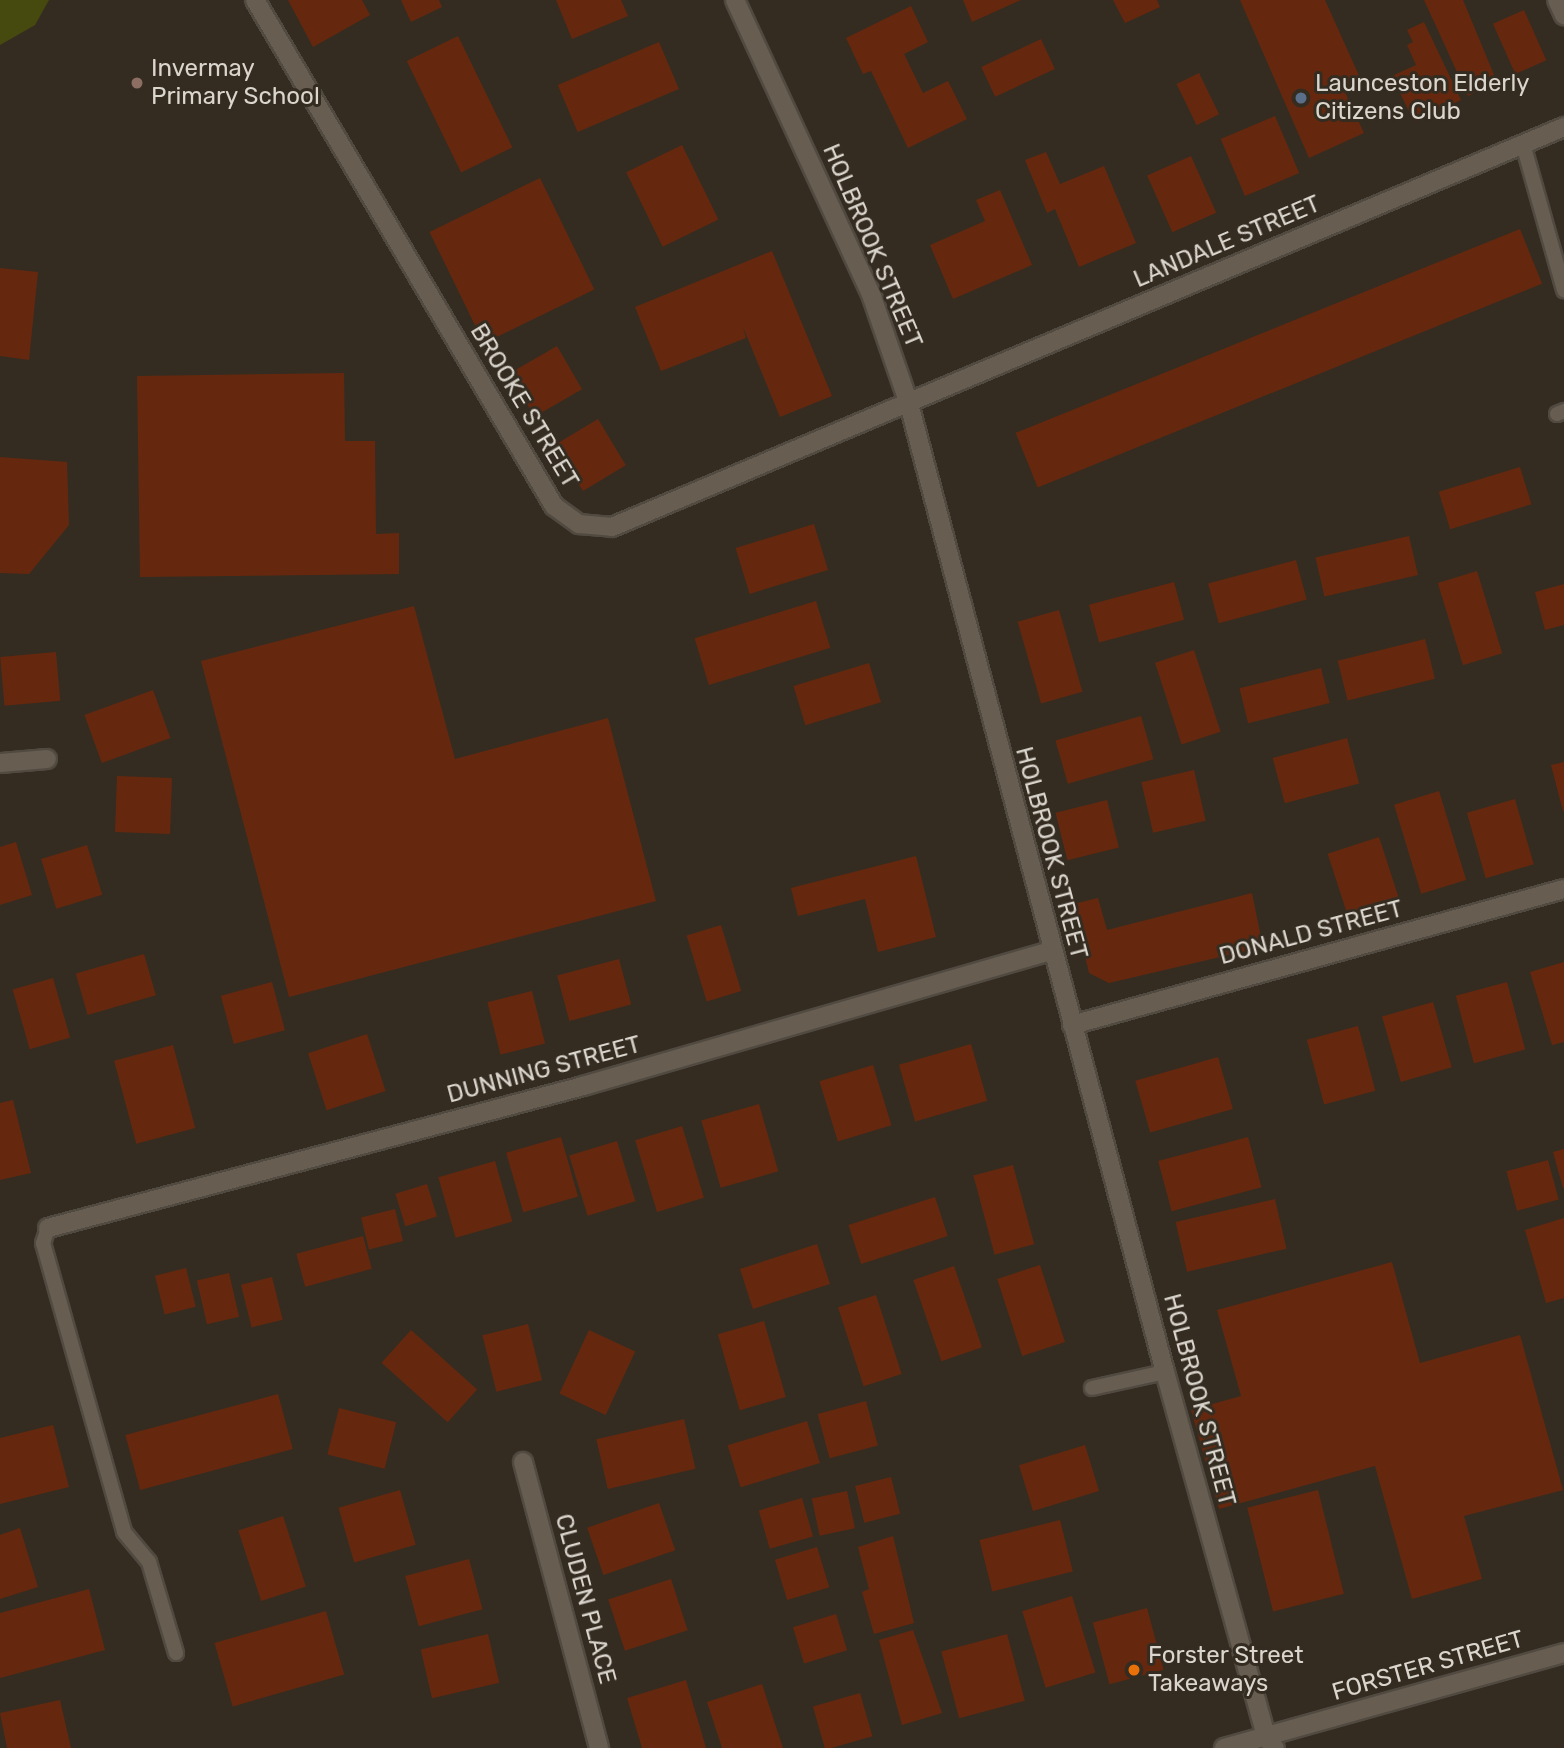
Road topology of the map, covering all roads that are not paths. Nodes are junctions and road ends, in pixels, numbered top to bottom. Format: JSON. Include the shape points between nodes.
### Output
{"nodes":[{"id":1,"x":255,"y":0,"type":"edge"},
{"id":2,"x":735,"y":0,"type":"edge"},
{"id":3,"x":1558,"y":0,"type":"edge"},
{"id":4,"x":1564,"y":15,"type":"edge"},
{"id":5,"x":1564,"y":127,"type":"edge"},
{"id":6,"x":1523,"y":144,"type":"junction"},
{"id":7,"x":1564,"y":290,"type":"edge"},
{"id":8,"x":909,"y":404,"type":"junction"},
{"id":9,"x":47,"y":759,"type":"dead end"},
{"id":10,"x":0,"y":764,"type":"edge"},
{"id":11,"x":1564,"y":889,"type":"edge"},
{"id":12,"x":1051,"y":951,"type":"junction"},
{"id":13,"x":1072,"y":1025,"type":"junction"},
{"id":14,"x":48,"y":1228,"type":"joint"},
{"id":15,"x":1165,"y":1372,"type":"junction"},
{"id":16,"x":1092,"y":1388,"type":"dead end"},
{"id":17,"x":523,"y":1462,"type":"dead end"},
{"id":18,"x":176,"y":1653,"type":"dead end"},
{"id":19,"x":1564,"y":1653,"type":"edge"},
{"id":20,"x":1269,"y":1744,"type":"edge"},
{"id":21,"x":599,"y":1748,"type":"edge"},
{"id":22,"x":1224,"y":1748,"type":"edge"}],
"edges":[{"from":1,"to":8,"type":"street","name":"BROOKE STREET","via":[[554,506],[579,524],[612,527]]},
{"from":2,"to":8,"type":"street","name":"HOLBROOK STREET","via":[[872,297]]},
{"from":3,"to":4,"type":"street"},
{"from":5,"to":6,"type":"street","name":"LANDALE STREET"},
{"from":6,"to":7,"type":"lane"},
{"from":6,"to":8,"type":"street","name":"LANDALE STREET","via":[[960,378]]},
{"from":8,"to":12,"type":"street","name":"HOLBROOK STREET"},
{"from":9,"to":10,"type":"street"},
{"from":11,"to":13,"type":"street","name":"DONALD STREET"},
{"from":12,"to":13,"type":"street","name":"HOLBROOK STREET"},
{"from":12,"to":14,"type":"street","name":"DUNNING STREET","via":[[583,1086]]},
{"from":13,"to":15,"type":"street","name":"HOLBROOK STREET"},
{"from":14,"to":18,"type":"lane","via":[[43,1242],[124,1532],[149,1562]]},
{"from":15,"to":16,"type":"lane"},
{"from":15,"to":20,"type":"street","name":"HOLBROOK STREET"},
{"from":17,"to":21,"type":"street","name":"CLUDEN PLACE"},
{"from":19,"to":20,"type":"street","name":"FORSTER STREET"},
{"from":20,"to":22,"type":"street","name":"FORSTER STREET"}]}
